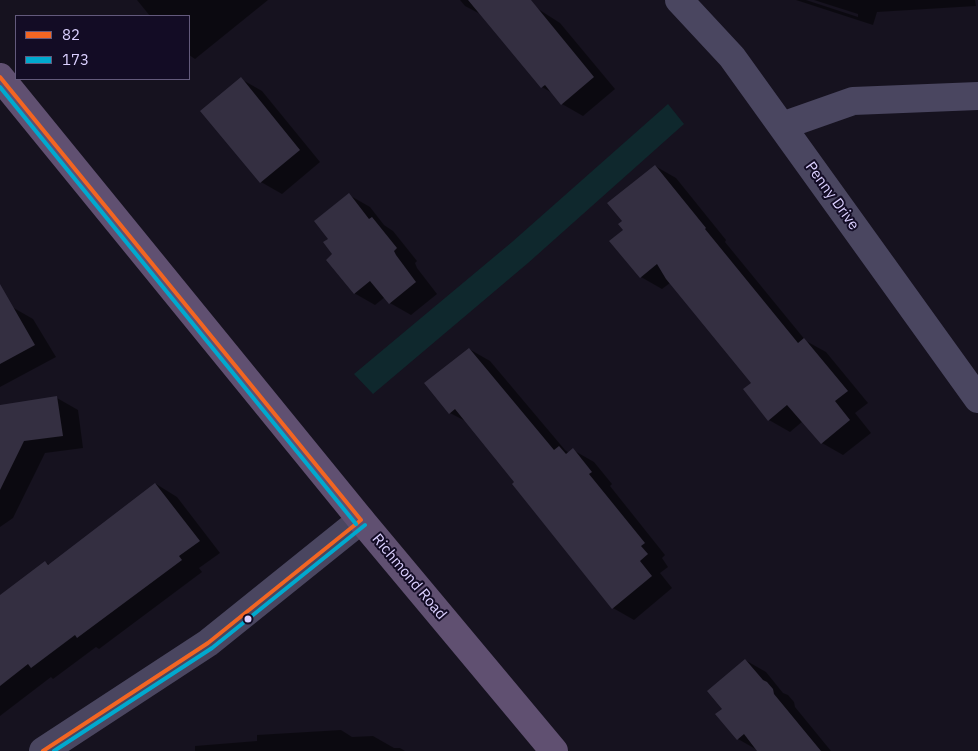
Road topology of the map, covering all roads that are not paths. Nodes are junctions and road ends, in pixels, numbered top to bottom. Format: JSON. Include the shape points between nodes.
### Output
{"nodes":[{"id":1,"x":679,"y":0,"type":"edge"},
{"id":2,"x":0,"y":77,"type":"edge"},
{"id":3,"x":978,"y":96,"type":"edge"},
{"id":4,"x":782,"y":126,"type":"junction"},
{"id":5,"x":978,"y":399,"type":"edge"},
{"id":6,"x":361,"y":520,"type":"junction"},
{"id":7,"x":43,"y":751,"type":"edge"},
{"id":8,"x":554,"y":751,"type":"edge"}],
"edges":[{"from":1,"to":4,"type":"street","name":"Penny Drive","via":[[732,58]]},
{"from":2,"to":6,"type":"main road","name":"Richmond Road"},
{"from":3,"to":4,"type":"street","via":[[853,101]]},
{"from":4,"to":5,"type":"street","name":"Penny Drive"},
{"from":6,"to":7,"type":"street","via":[[208,643]]},
{"from":6,"to":8,"type":"main road","name":"Richmond Road"}]}
